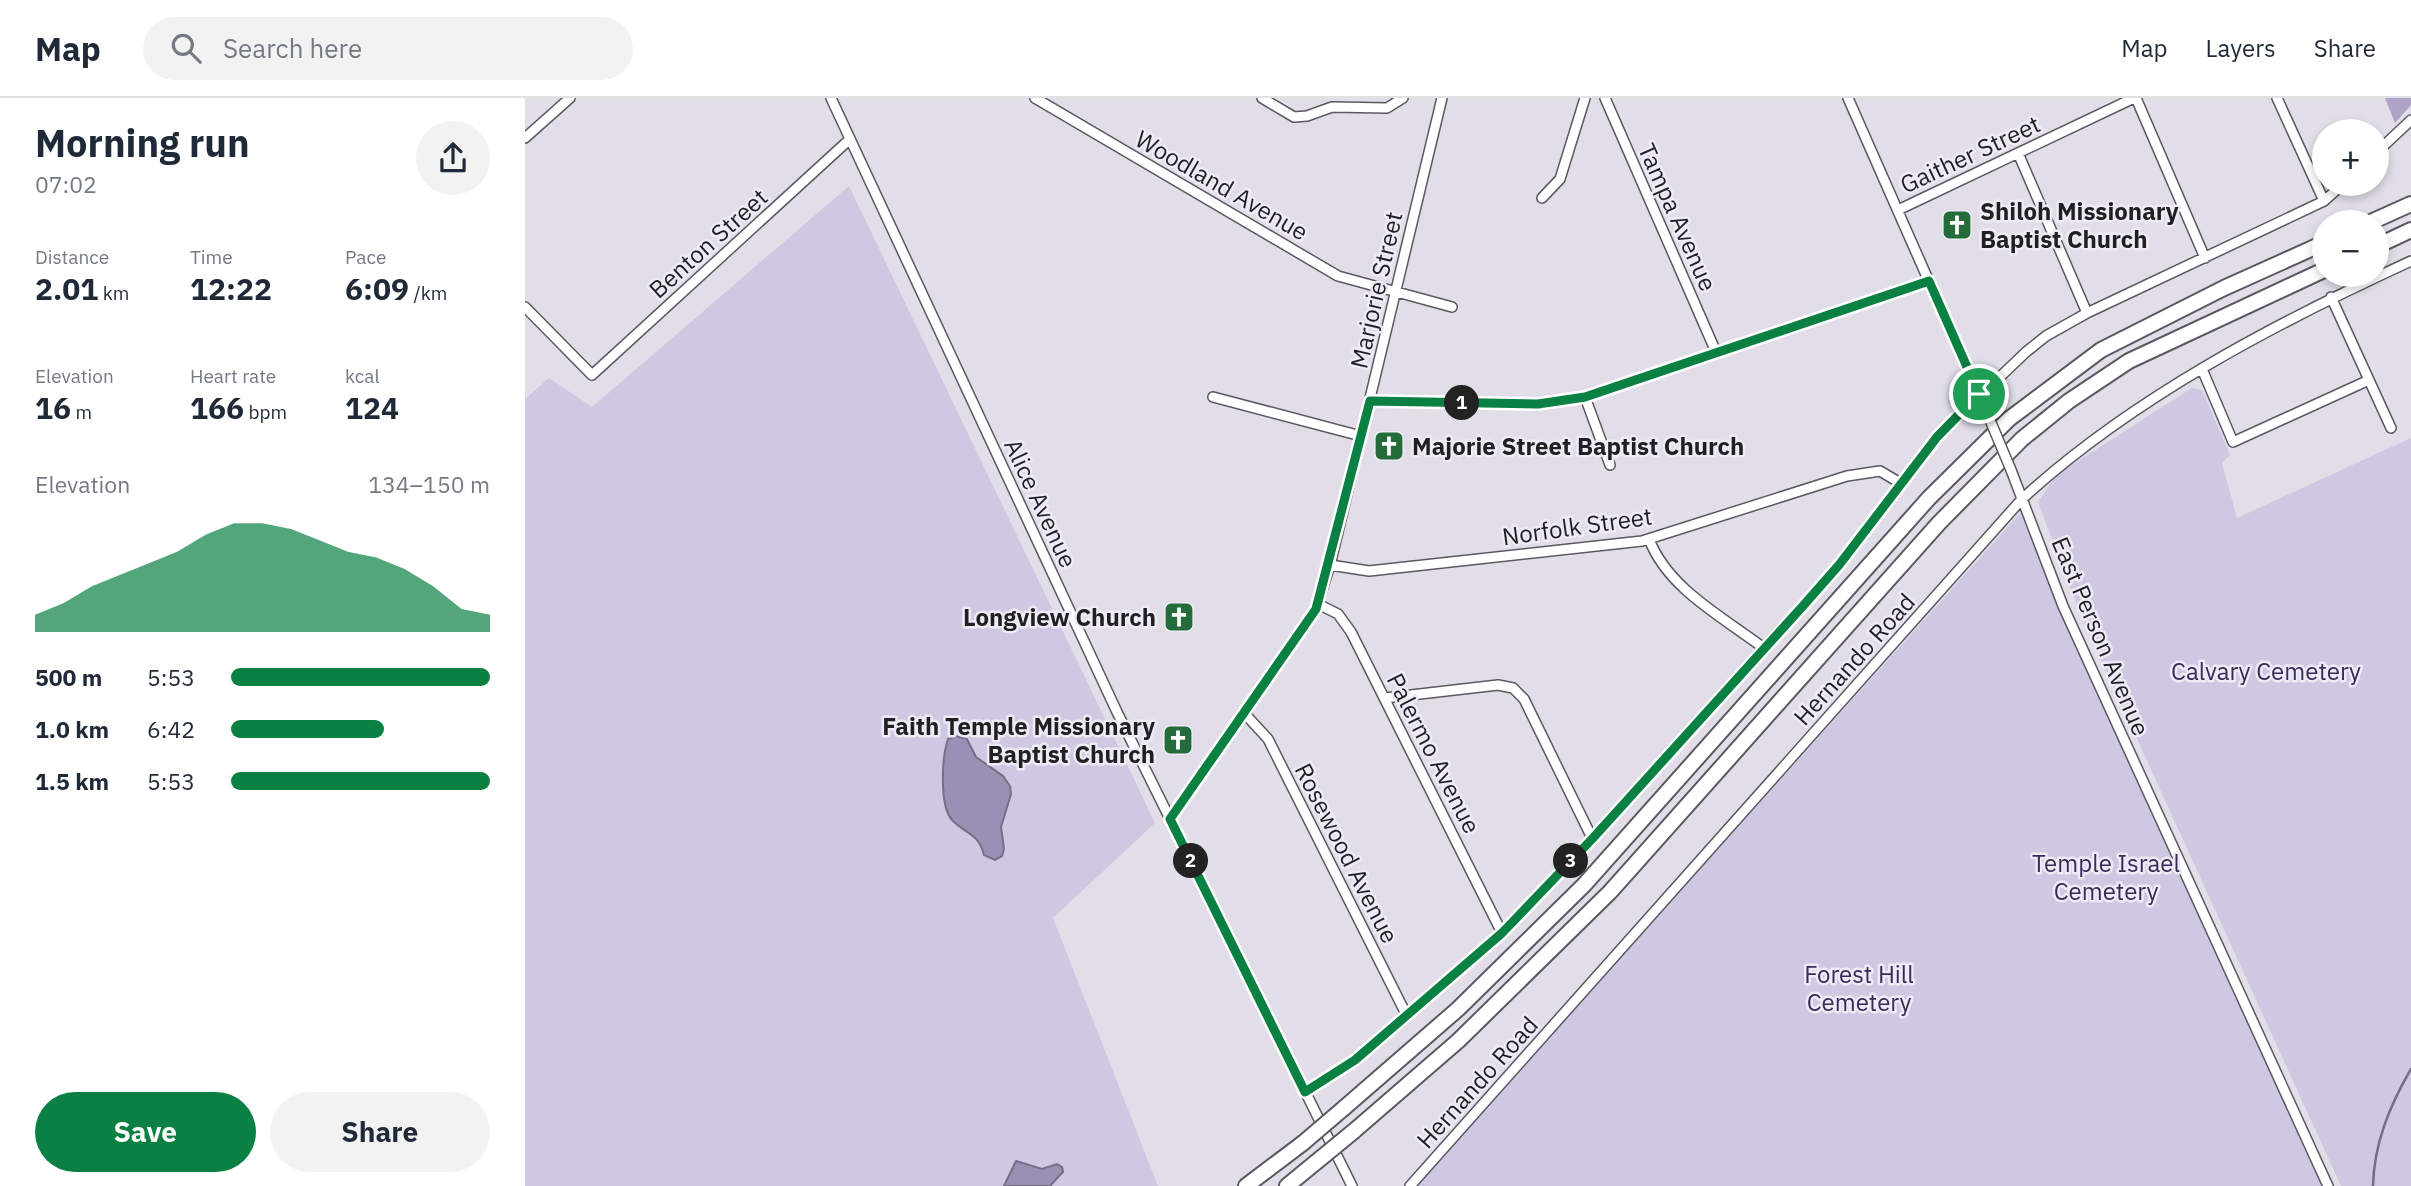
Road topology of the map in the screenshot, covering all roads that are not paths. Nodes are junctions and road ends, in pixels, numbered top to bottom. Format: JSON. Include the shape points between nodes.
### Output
{"nodes":[{"id":1,"x":569,"y":98,"type":"edge"},
{"id":2,"x":831,"y":98,"type":"edge"},
{"id":3,"x":1035,"y":98,"type":"edge"},
{"id":4,"x":1262,"y":98,"type":"edge"},
{"id":5,"x":1403,"y":98,"type":"edge"},
{"id":6,"x":1442,"y":98,"type":"edge"},
{"id":7,"x":1585,"y":98,"type":"edge"},
{"id":8,"x":1605,"y":98,"type":"edge"},
{"id":9,"x":1848,"y":98,"type":"edge"},
{"id":10,"x":2135,"y":98,"type":"edge"},
{"id":11,"x":2277,"y":98,"type":"edge"},
{"id":12,"x":2411,"y":120,"type":"edge"},
{"id":13,"x":525,"y":138,"type":"edge"},
{"id":14,"x":850,"y":139,"type":"junction"},
{"id":15,"x":2389,"y":141,"type":"edge"},
{"id":16,"x":2018,"y":153,"type":"junction"},
{"id":17,"x":2330,"y":196,"type":"edge"},
{"id":18,"x":1542,"y":198,"type":"dead end"},
{"id":19,"x":2324,"y":201,"type":"junction"},
{"id":20,"x":2411,"y":204,"type":"edge"},
{"id":21,"x":1898,"y":210,"type":"junction"},
{"id":22,"x":2389,"y":214,"type":"edge"},
{"id":23,"x":2411,"y":230,"type":"edge"},
{"id":24,"x":2389,"y":240,"type":"edge"},
{"id":25,"x":2312,"y":248,"type":"edge"},
{"id":26,"x":2205,"y":258,"type":"junction"},
{"id":27,"x":2411,"y":261,"type":"edge"},
{"id":28,"x":2312,"y":276,"type":"edge"},
{"id":29,"x":1929,"y":281,"type":"junction"},
{"id":30,"x":1395,"y":292,"type":"junction"},
{"id":31,"x":2331,"y":297,"type":"junction"},
{"id":32,"x":1452,"y":307,"type":"dead end"},
{"id":33,"x":526,"y":311,"type":"edge"},
{"id":34,"x":2087,"y":313,"type":"junction"},
{"id":35,"x":1716,"y":352,"type":"junction"},
{"id":36,"x":2202,"y":369,"type":"junction"},
{"id":37,"x":2369,"y":380,"type":"junction"},
{"id":38,"x":1979,"y":394,"type":"junction"},
{"id":39,"x":1213,"y":397,"type":"dead end"},
{"id":40,"x":1585,"y":397,"type":"junction"},
{"id":41,"x":1370,"y":401,"type":"junction"},
{"id":42,"x":2391,"y":428,"type":"dead end"},
{"id":43,"x":1361,"y":436,"type":"junction"},
{"id":44,"x":1610,"y":465,"type":"dead end"},
{"id":45,"x":1902,"y":484,"type":"junction"},
{"id":46,"x":2022,"y":499,"type":"junction"},
{"id":47,"x":1649,"y":539,"type":"junction"},
{"id":48,"x":1330,"y":565,"type":"junction"},
{"id":49,"x":1318,"y":604,"type":"junction"},
{"id":50,"x":1765,"y":649,"type":"junction"},
{"id":51,"x":1385,"y":698,"type":"junction"},
{"id":52,"x":1245,"y":714,"type":"junction"},
{"id":53,"x":1170,"y":819,"type":"junction"},
{"id":54,"x":1593,"y":838,"type":"junction"},
{"id":55,"x":1502,"y":933,"type":"junction"},
{"id":56,"x":1407,"y":1016,"type":"junction"},
{"id":57,"x":1305,"y":1092,"type":"junction"},
{"id":58,"x":1246,"y":1186,"type":"edge"},
{"id":59,"x":1287,"y":1186,"type":"edge"},
{"id":60,"x":1352,"y":1186,"type":"edge"},
{"id":61,"x":1410,"y":1186,"type":"edge"},
{"id":62,"x":2328,"y":1186,"type":"edge"}],
"edges":[{"from":1,"to":13,"type":"street"},
{"from":2,"to":14,"type":"street","name":"Alice Avenue"},
{"from":3,"to":30,"type":"street","name":"Woodland Avenue","via":[[1338,276]]},
{"from":4,"to":5,"type":"street","via":[[1294,117],[1332,107],[1387,108]]},
{"from":6,"to":30,"type":"street","name":"Marjorie Street"},
{"from":7,"to":18,"type":"street","via":[[1560,179]]},
{"from":8,"to":35,"type":"street","name":"Tampa Avenue"},
{"from":9,"to":21,"type":"street","name":"East Person Avenue"},
{"from":10,"to":16,"type":"street","name":"Gaither Street"},
{"from":10,"to":26,"type":"street"},
{"from":11,"to":19,"type":"street"},
{"from":12,"to":15,"type":"street"},
{"from":14,"to":33,"type":"street","name":"Benton Street","via":[[592,375]]},
{"from":14,"to":53,"type":"street","name":"Alice Avenue"},
{"from":16,"to":21,"type":"street","name":"Gaither Street"},
{"from":16,"to":34,"type":"street"},
{"from":17,"to":19,"type":"street"},
{"from":19,"to":26,"type":"street"},
{"from":20,"to":22,"type":"highway"},
{"from":21,"to":29,"type":"street","name":"East Person Avenue"},
{"from":23,"to":24,"type":"highway"},
{"from":25,"to":58,"type":"highway","bridge":true,"via":[[2101,351],[2009,419],[1929,498],[1584,885],[1458,1009],[1303,1143]]},
{"from":26,"to":34,"type":"street"},
{"from":27,"to":31,"type":"street","name":"Hernando Road"},
{"from":28,"to":59,"type":"highway","bridge":true,"via":[[2129,361],[2022,439],[1939,523],[1591,911],[1458,1041]]},
{"from":29,"to":35,"type":"street"},
{"from":29,"to":38,"type":"street","name":"East Person Avenue"},
{"from":30,"to":32,"type":"street","name":"Woodland Avenue"},
{"from":30,"to":41,"type":"street","name":"Marjorie Street"},
{"from":31,"to":36,"type":"street","name":"Hernando Road"},
{"from":31,"to":37,"type":"street"},
{"from":34,"to":38,"type":"street","via":[[2046,336]]},
{"from":35,"to":40,"type":"street"},
{"from":36,"to":37,"type":"street","via":[[2233,442]]},
{"from":36,"to":46,"type":"street","name":"Hernando Road","via":[[2087,445]]},
{"from":37,"to":42,"type":"street"},
{"from":38,"to":45,"type":"street","via":[[1937,437]]},
{"from":38,"to":46,"type":"street","name":"East Person Avenue","bridge":true},
{"from":39,"to":43,"type":"street"},
{"from":40,"to":41,"type":"street","via":[[1538,404]]},
{"from":40,"to":44,"type":"street"},
{"from":41,"to":43,"type":"street","name":"Marjorie Street"},
{"from":43,"to":48,"type":"street","name":"Marjorie Street"},
{"from":45,"to":47,"type":"street","name":"Norfolk Street","via":[[1880,471],[1847,476]]},
{"from":45,"to":50,"type":"street"},
{"from":46,"to":61,"type":"street","name":"Hernando Road"},
{"from":46,"to":62,"type":"street","name":"East Person Avenue","via":[[2063,606]]},
{"from":47,"to":48,"type":"street","name":"Norfolk Street","via":[[1369,571]]},
{"from":47,"to":50,"type":"street","via":[[1662,567],[1678,583]]},
{"from":48,"to":49,"type":"street","name":"Marjorie Street"},
{"from":49,"to":51,"type":"street","name":"Palermo Avenue","via":[[1345,622]]},
{"from":49,"to":52,"type":"street","name":"Marjorie Street"},
{"from":50,"to":54,"type":"street"},
{"from":51,"to":54,"type":"street","via":[[1498,685],[1513,688],[1524,699]]},
{"from":51,"to":55,"type":"street","name":"Palermo Avenue"},
{"from":52,"to":53,"type":"street","name":"Marjorie Street"},
{"from":52,"to":56,"type":"street","name":"Rosewood Avenue","via":[[1268,739]]},
{"from":53,"to":57,"type":"street","name":"Alice Avenue"},
{"from":54,"to":55,"type":"street"},
{"from":55,"to":56,"type":"street"},
{"from":56,"to":57,"type":"street","via":[[1355,1060]]},
{"from":57,"to":60,"type":"street","name":"Alice Avenue"}]}
